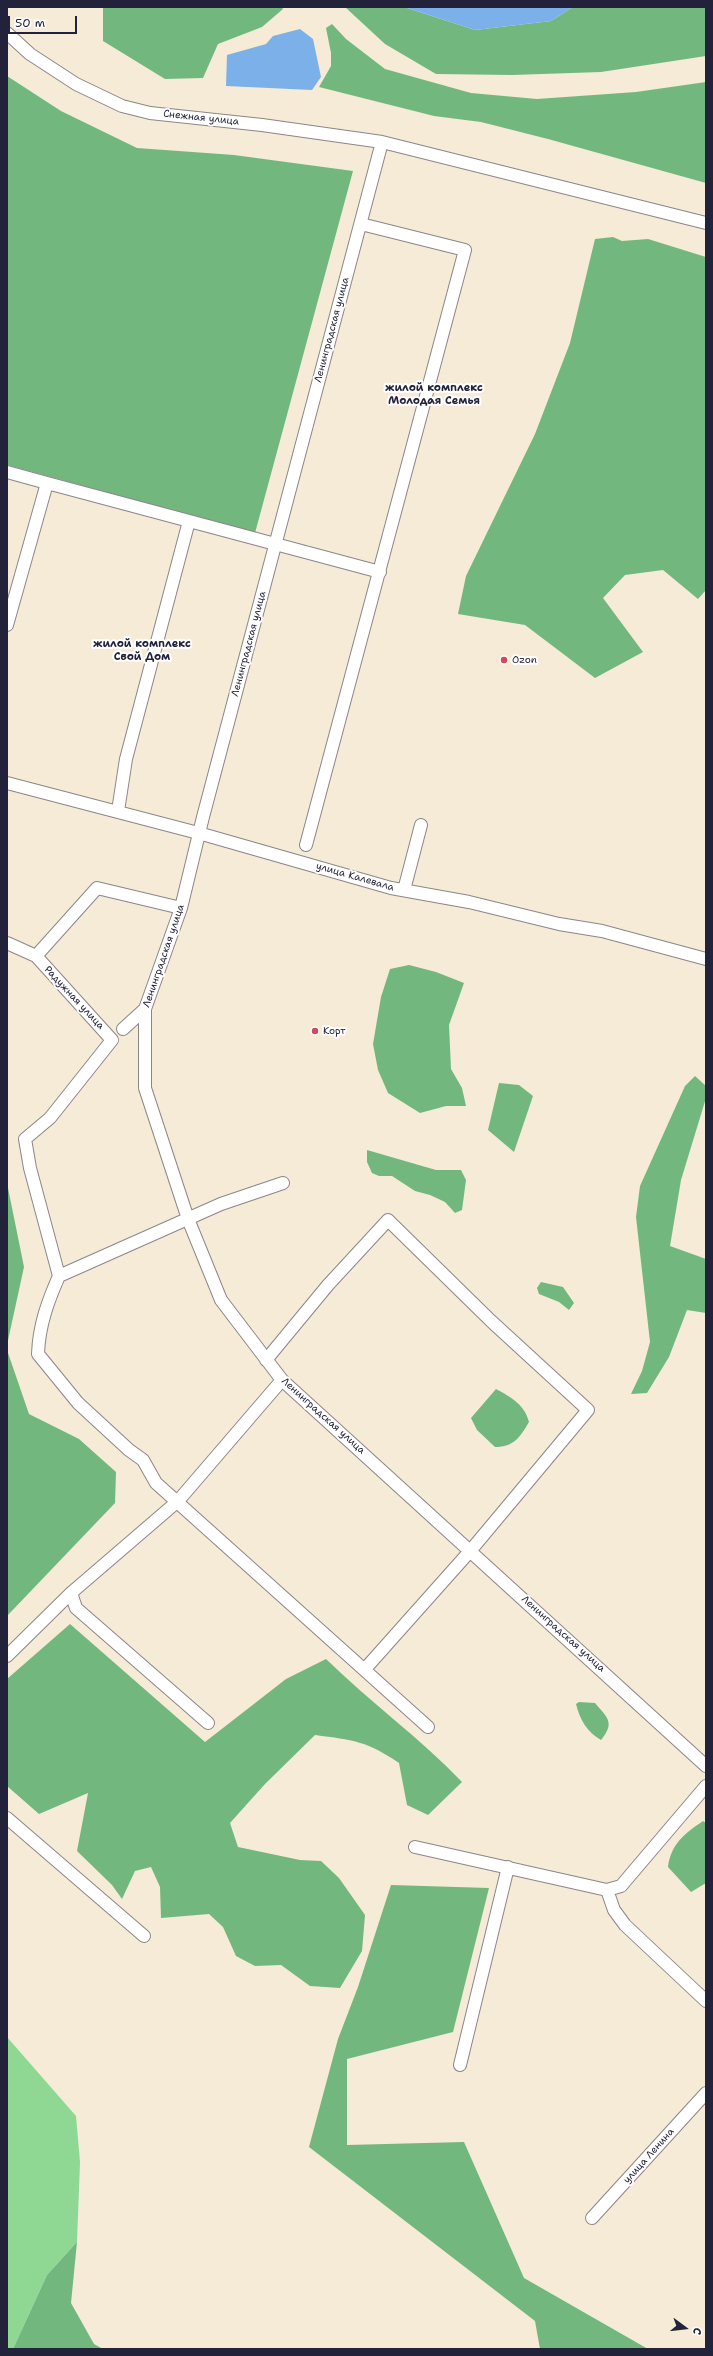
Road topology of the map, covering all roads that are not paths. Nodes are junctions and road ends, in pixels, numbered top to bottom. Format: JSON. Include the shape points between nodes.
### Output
{"nodes":[{"id":1,"x":7,"y":33,"type":"edge"},
{"id":2,"x":382,"y":142,"type":"junction"},
{"id":3,"x":706,"y":223,"type":"edge"},
{"id":4,"x":361,"y":224,"type":"junction"},
{"id":5,"x":7,"y":472,"type":"edge"},
{"id":6,"x":47,"y":483,"type":"junction"},
{"id":7,"x":189,"y":521,"type":"junction"},
{"id":8,"x":276,"y":544,"type":"junction"},
{"id":9,"x":380,"y":572,"type":"junction"},
{"id":10,"x":7,"y":625,"type":"edge"},
{"id":11,"x":7,"y":783,"type":"edge"},
{"id":12,"x":118,"y":811,"type":"junction"},
{"id":13,"x":421,"y":825,"type":"dead end"},
{"id":14,"x":199,"y":833,"type":"junction"},
{"id":15,"x":298,"y":860,"type":"junction"},
{"id":16,"x":404,"y":890,"type":"junction"},
{"id":17,"x":181,"y":908,"type":"junction"},
{"id":18,"x":7,"y":943,"type":"edge"},
{"id":19,"x":36,"y":956,"type":"junction"},
{"id":20,"x":706,"y":959,"type":"edge"},
{"id":21,"x":145,"y":1009,"type":"junction"},
{"id":22,"x":123,"y":1029,"type":"dead end"},
{"id":23,"x":283,"y":1183,"type":"dead end"},
{"id":24,"x":188,"y":1219,"type":"junction"},
{"id":25,"x":59,"y":1276,"type":"junction"},
{"id":26,"x":266,"y":1360,"type":"junction"},
{"id":27,"x":282,"y":1380,"type":"junction"},
{"id":28,"x":178,"y":1501,"type":"junction"},
{"id":29,"x":471,"y":1550,"type":"junction"},
{"id":30,"x":71,"y":1593,"type":"junction"},
{"id":31,"x":7,"y":1656,"type":"edge"},
{"id":32,"x":365,"y":1669,"type":"junction"},
{"id":33,"x":208,"y":1723,"type":"dead end"},
{"id":34,"x":428,"y":1727,"type":"dead end"},
{"id":35,"x":706,"y":1766,"type":"edge"},
{"id":36,"x":706,"y":1786,"type":"edge"},
{"id":37,"x":7,"y":1818,"type":"edge"},
{"id":38,"x":415,"y":1847,"type":"dead end"},
{"id":39,"x":508,"y":1867,"type":"junction"},
{"id":40,"x":607,"y":1890,"type":"junction"},
{"id":41,"x":144,"y":1936,"type":"dead end"},
{"id":42,"x":706,"y":2001,"type":"edge"},
{"id":43,"x":460,"y":2065,"type":"dead end"},
{"id":44,"x":706,"y":2093,"type":"edge"},
{"id":45,"x":592,"y":2218,"type":"dead end"}],
"edges":[{"from":1,"to":2,"type":"street","name":"Снежная улица","via":[[30,54],[55,71],[122,106],[150,113],[262,124]]},
{"from":2,"to":3,"type":"street","name":"Снежная улица"},
{"from":2,"to":4,"type":"street","name":"Ленинградская улица"},
{"from":4,"to":8,"type":"street","name":"Ленинградская улица"},
{"from":4,"to":9,"type":"street","via":[[465,250]]},
{"from":5,"to":6,"type":"street"},
{"from":6,"to":7,"type":"street"},
{"from":6,"to":10,"type":"street"},
{"from":7,"to":8,"type":"street"},
{"from":7,"to":12,"type":"street","via":[[126,759]]},
{"from":8,"to":9,"type":"street"},
{"from":8,"to":14,"type":"street","name":"Ленинградская улица"},
{"from":9,"to":15,"type":"street","via":[[306,844]]},
{"from":11,"to":12,"type":"street","name":"улица Калевала"},
{"from":12,"to":14,"type":"street","name":"улица Калевала"},
{"from":13,"to":16,"type":"street"},
{"from":14,"to":15,"type":"street","name":"улица Калевала"},
{"from":14,"to":17,"type":"street","name":"Ленинградская улица"},
{"from":15,"to":16,"type":"street","name":"улица Калевала"},
{"from":16,"to":20,"type":"street","name":"улица Калевала","via":[[602,931]]},
{"from":17,"to":19,"type":"street","via":[[97,888]]},
{"from":17,"to":21,"type":"street","name":"Ленинградская улица"},
{"from":18,"to":19,"type":"street","name":"Радужная улица"},
{"from":19,"to":25,"type":"street","name":"Радужная улица","via":[[112,1040],[50,1118],[25,1139],[30,1168]]},
{"from":21,"to":22,"type":"street"},
{"from":21,"to":24,"type":"street","name":"Ленинградская улица","via":[[145,1088]]},
{"from":23,"to":24,"type":"street"},
{"from":24,"to":25,"type":"street"},
{"from":24,"to":26,"type":"street","name":"Ленинградская улица","via":[[221,1300]]},
{"from":25,"to":28,"type":"street","via":[[46,1304],[39,1335],[38,1354],[78,1403],[143,1460],[156,1483]]},
{"from":26,"to":27,"type":"street","name":"Ленинградская улица"},
{"from":26,"to":29,"type":"street","via":[[328,1285],[388,1220],[491,1322],[588,1410]]},
{"from":27,"to":28,"type":"street"},
{"from":27,"to":29,"type":"street","name":"Ленинградская улица"},
{"from":28,"to":30,"type":"street"},
{"from":28,"to":32,"type":"street"},
{"from":29,"to":32,"type":"street"},
{"from":29,"to":35,"type":"street","name":"Ленинградская улица"},
{"from":30,"to":31,"type":"street"},
{"from":30,"to":33,"type":"street","via":[[76,1608]]},
{"from":32,"to":34,"type":"street"},
{"from":36,"to":40,"type":"street","via":[[621,1886]]},
{"from":37,"to":41,"type":"street"},
{"from":38,"to":39,"type":"street"},
{"from":39,"to":40,"type":"street"},
{"from":39,"to":43,"type":"street"},
{"from":40,"to":42,"type":"street","via":[[614,1910],[625,1925]]},
{"from":44,"to":45,"type":"street","name":"улица Ленина"}]}
